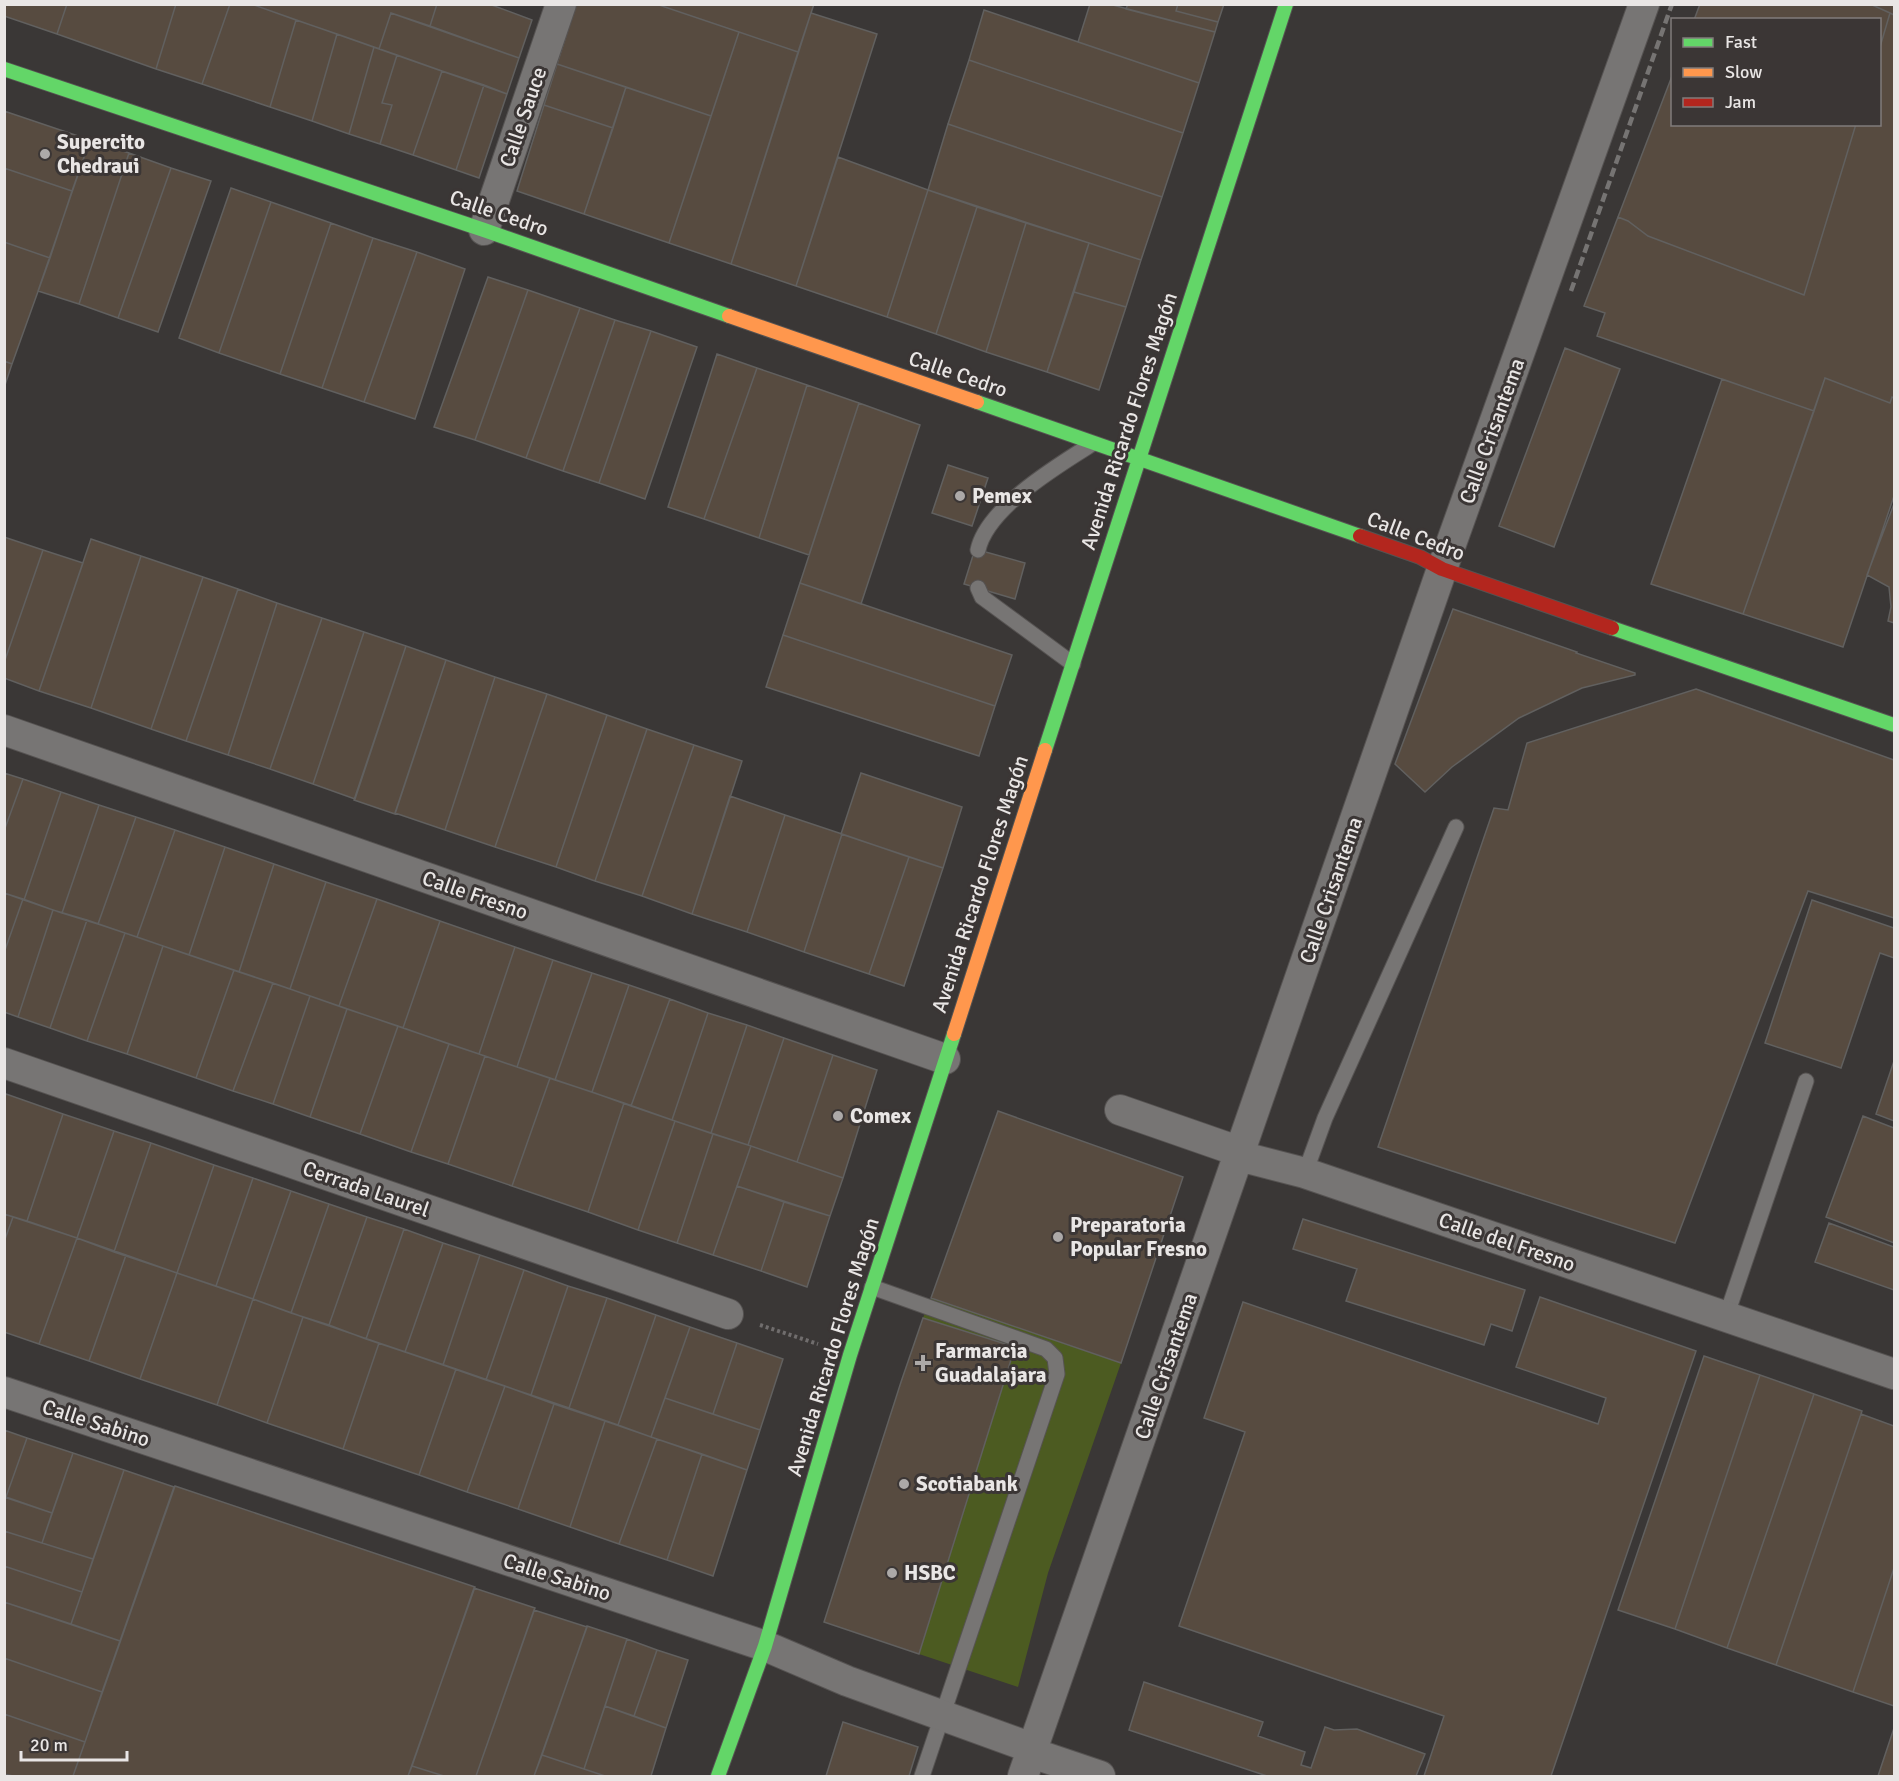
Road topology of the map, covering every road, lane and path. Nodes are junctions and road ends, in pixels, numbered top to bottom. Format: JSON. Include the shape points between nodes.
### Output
{"nodes":[{"id":1,"x":561,"y":4,"type":"edge"},
{"id":2,"x":1286,"y":4,"type":"edge"},
{"id":3,"x":1644,"y":4,"type":"edge"},
{"id":4,"x":4,"y":69,"type":"edge"},
{"id":5,"x":484,"y":230,"type":"junction"},
{"id":6,"x":1092,"y":443,"type":"junction"},
{"id":7,"x":1139,"y":460,"type":"junction"},
{"id":8,"x":978,"y":550,"type":"dead end"},
{"id":9,"x":1442,"y":569,"type":"junction"},
{"id":10,"x":978,"y":588,"type":"dead end"},
{"id":11,"x":1073,"y":664,"type":"junction"},
{"id":12,"x":1894,"y":725,"type":"edge"},
{"id":13,"x":4,"y":730,"type":"edge"},
{"id":14,"x":1456,"y":827,"type":"dead end"},
{"id":15,"x":945,"y":1059,"type":"junction"},
{"id":16,"x":4,"y":1063,"type":"edge"},
{"id":17,"x":1806,"y":1081,"type":"dead end"},
{"id":18,"x":1120,"y":1110,"type":"dead end"},
{"id":19,"x":1239,"y":1156,"type":"junction"},
{"id":20,"x":1305,"y":1173,"type":"junction"},
{"id":21,"x":872,"y":1287,"type":"junction"},
{"id":22,"x":728,"y":1314,"type":"joint"},
{"id":23,"x":1726,"y":1317,"type":"junction"},
{"id":24,"x":850,"y":1355,"type":"junction"},
{"id":25,"x":1894,"y":1374,"type":"edge"},
{"id":26,"x":4,"y":1392,"type":"edge"},
{"id":27,"x":765,"y":1646,"type":"junction"},
{"id":28,"x":942,"y":1716,"type":"junction"},
{"id":29,"x":1028,"y":1765,"type":"edge"},
{"id":30,"x":718,"y":1776,"type":"edge"},
{"id":31,"x":922,"y":1776,"type":"edge"},
{"id":32,"x":1100,"y":1776,"type":"edge"}],
"edges":[{"from":1,"to":5,"type":"street","name":"Calle Sauce"},
{"from":2,"to":7,"type":"street","name":"Avenida Ricardo Flores Magón"},
{"from":3,"to":9,"type":"street","name":"Calle Crisantema"},
{"from":4,"to":5,"type":"street","name":"Calle Cedro"},
{"from":5,"to":6,"type":"street","name":"Calle Cedro"},
{"from":6,"to":7,"type":"street","name":"Calle Cedro"},
{"from":6,"to":8,"type":"lane","via":[[1006,506],[980,538]]},
{"from":7,"to":9,"type":"street","name":"Calle Cedro","via":[[1420,557]]},
{"from":7,"to":11,"type":"street","name":"Avenida Ricardo Flores Magón"},
{"from":9,"to":12,"type":"street","name":"Calle Cedro"},
{"from":9,"to":19,"type":"street","name":"Calle Crisantema"},
{"from":10,"to":11,"type":"lane","via":[[982,597]]},
{"from":11,"to":15,"type":"street","name":"Avenida Ricardo Flores Magón"},
{"from":13,"to":15,"type":"street","name":"Calle Fresno"},
{"from":14,"to":20,"type":"lane","via":[[1325,1118]]},
{"from":15,"to":21,"type":"street","name":"Avenida Ricardo Flores Magón"},
{"from":16,"to":22,"type":"street","name":"Cerrada Laurel"},
{"from":17,"to":23,"type":"lane"},
{"from":18,"to":19,"type":"street","name":"Calle del Fresno","via":[[1232,1149]]},
{"from":19,"to":20,"type":"street","name":"Calle del Fresno"},
{"from":19,"to":29,"type":"street","name":"Calle Crisantema"},
{"from":20,"to":23,"type":"street","name":"Calle del Fresno"},
{"from":21,"to":24,"type":"street","name":"Avenida Ricardo Flores Magón"},
{"from":21,"to":28,"type":"lane","via":[[1046,1349],[1055,1358],[1057,1374]]},
{"from":22,"to":24,"type":"path"},
{"from":23,"to":25,"type":"street","name":"Calle del Fresno"},
{"from":24,"to":27,"type":"street","name":"Avenida Ricardo Flores Magón"},
{"from":26,"to":27,"type":"street","name":"Calle Sabino"},
{"from":27,"to":28,"type":"street","name":"Calle Sabino","via":[[847,1682]]},
{"from":27,"to":30,"type":"street","name":"Avenida Ricardo Flores Magón"},
{"from":28,"to":29,"type":"street","name":"Calle Sabino","via":[[1032,1748]]},
{"from":28,"to":31,"type":"lane"},
{"from":29,"to":32,"type":"street","name":"Calle Sabino"}]}
